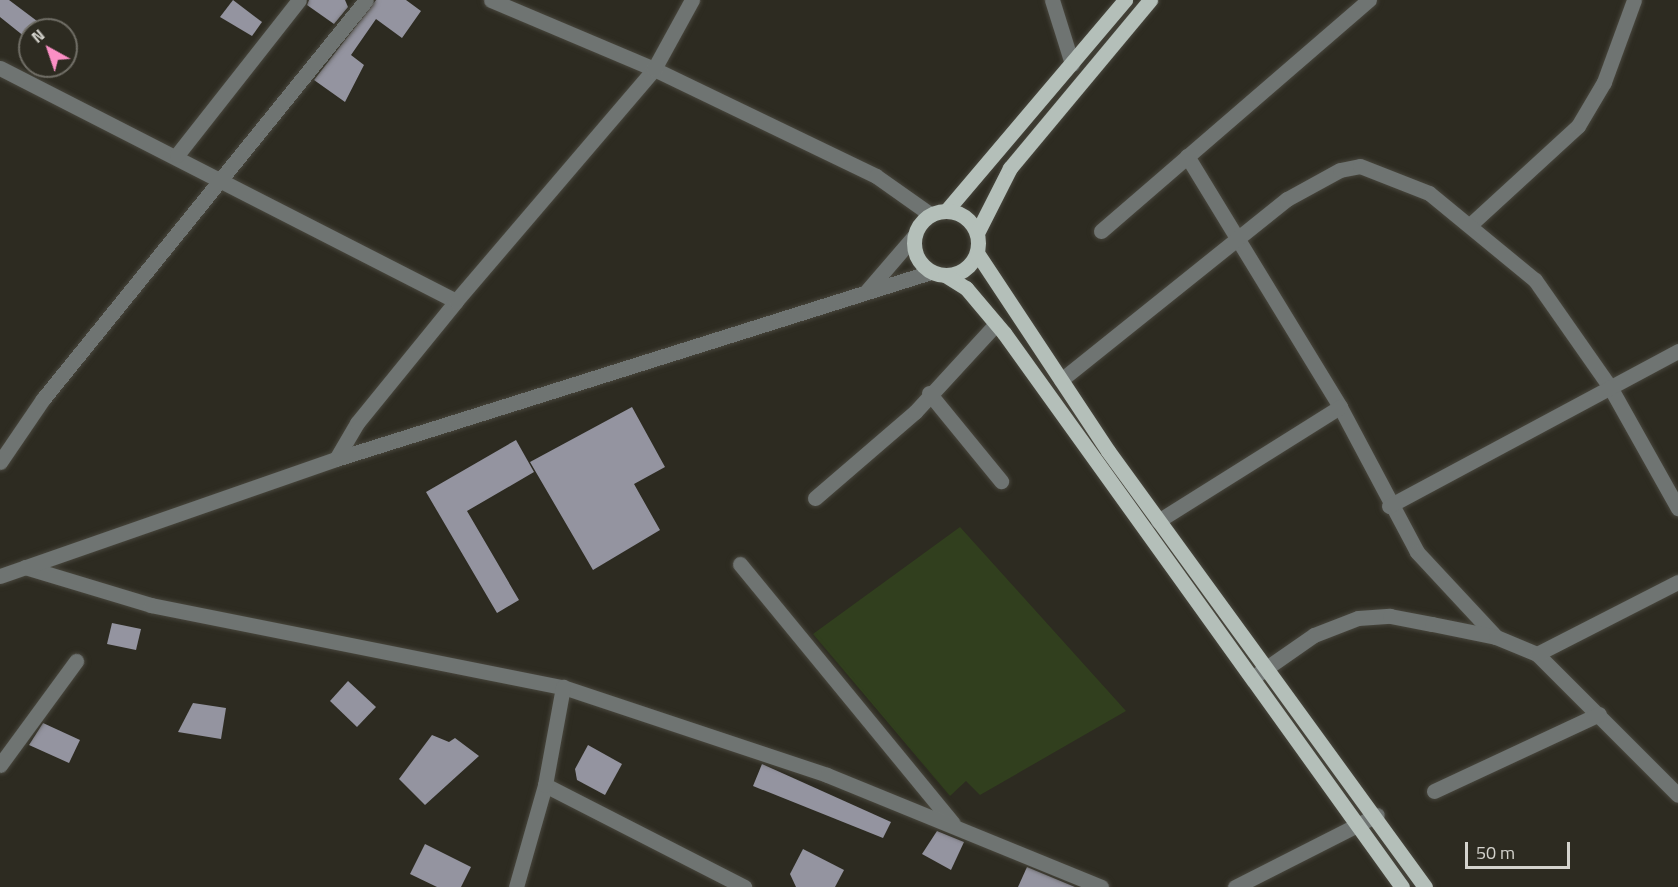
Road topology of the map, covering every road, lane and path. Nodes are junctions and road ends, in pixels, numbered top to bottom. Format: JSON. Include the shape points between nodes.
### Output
{"nodes":[{"id":1,"x":298,"y":0,"type":"edge"},
{"id":2,"x":366,"y":0,"type":"edge"},
{"id":3,"x":491,"y":0,"type":"edge"},
{"id":4,"x":692,"y":0,"type":"edge"},
{"id":5,"x":1052,"y":0,"type":"edge"},
{"id":6,"x":1125,"y":0,"type":"edge"},
{"id":7,"x":1150,"y":0,"type":"edge"},
{"id":8,"x":1369,"y":0,"type":"edge"},
{"id":9,"x":1634,"y":0,"type":"edge"},
{"id":10,"x":1072,"y":64,"type":"junction"},
{"id":11,"x":0,"y":68,"type":"edge"},
{"id":12,"x":654,"y":69,"type":"junction"},
{"id":13,"x":177,"y":155,"type":"junction"},
{"id":14,"x":1187,"y":156,"type":"junction"},
{"id":15,"x":223,"y":181,"type":"junction"},
{"id":16,"x":938,"y":213,"type":"junction"},
{"id":17,"x":1471,"y":224,"type":"junction"},
{"id":18,"x":1101,"y":231,"type":"dead end"},
{"id":19,"x":977,"y":233,"type":"junction"},
{"id":20,"x":915,"y":235,"type":"junction"},
{"id":21,"x":1235,"y":242,"type":"junction"},
{"id":22,"x":977,"y":253,"type":"junction"},
{"id":23,"x":938,"y":274,"type":"junction"},
{"id":24,"x":865,"y":292,"type":"junction"},
{"id":25,"x":456,"y":301,"type":"junction"},
{"id":26,"x":996,"y":324,"type":"junction"},
{"id":27,"x":1678,"y":351,"type":"edge"},
{"id":28,"x":1061,"y":380,"type":"junction"},
{"id":29,"x":1610,"y":387,"type":"junction"},
{"id":30,"x":929,"y":393,"type":"junction"},
{"id":31,"x":1340,"y":407,"type":"junction"},
{"id":32,"x":336,"y":459,"type":"junction"},
{"id":33,"x":0,"y":462,"type":"edge"},
{"id":34,"x":1001,"y":481,"type":"dead end"},
{"id":35,"x":815,"y":498,"type":"dead end"},
{"id":36,"x":1389,"y":506,"type":"junction"},
{"id":37,"x":1678,"y":508,"type":"edge"},
{"id":38,"x":1158,"y":521,"type":"junction"},
{"id":39,"x":740,"y":564,"type":"dead end"},
{"id":40,"x":26,"y":567,"type":"junction"},
{"id":41,"x":0,"y":576,"type":"edge"},
{"id":42,"x":1678,"y":582,"type":"edge"},
{"id":43,"x":1496,"y":637,"type":"junction"},
{"id":44,"x":1537,"y":654,"type":"junction"},
{"id":45,"x":76,"y":661,"type":"dead end"},
{"id":46,"x":1266,"y":668,"type":"junction"},
{"id":47,"x":1253,"y":678,"type":"junction"},
{"id":48,"x":563,"y":687,"type":"junction"},
{"id":49,"x":1599,"y":714,"type":"junction"},
{"id":50,"x":0,"y":765,"type":"edge"},
{"id":51,"x":545,"y":785,"type":"junction"},
{"id":52,"x":1434,"y":791,"type":"dead end"},
{"id":53,"x":1678,"y":795,"type":"edge"},
{"id":54,"x":1377,"y":815,"type":"junction"},
{"id":55,"x":1358,"y":825,"type":"junction"},
{"id":56,"x":957,"y":828,"type":"junction"},
{"id":57,"x":516,"y":887,"type":"edge"},
{"id":58,"x":744,"y":887,"type":"edge"},
{"id":59,"x":1101,"y":887,"type":"edge"},
{"id":60,"x":1235,"y":887,"type":"edge"},
{"id":61,"x":1402,"y":887,"type":"edge"},
{"id":62,"x":1425,"y":887,"type":"edge"}],
"edges":[{"from":1,"to":13,"type":"street"},
{"from":2,"to":15,"type":"street"},
{"from":3,"to":12,"type":"street"},
{"from":4,"to":12,"type":"street"},
{"from":5,"to":10,"type":"street"},
{"from":6,"to":10,"type":"main road"},
{"from":7,"to":19,"type":"main road","via":[[1010,168]]},
{"from":8,"to":14,"type":"street"},
{"from":9,"to":17,"type":"street","via":[[1604,82],[1578,126]]},
{"from":10,"to":16,"type":"main road"},
{"from":11,"to":13,"type":"street"},
{"from":12,"to":16,"type":"street","via":[[876,176]]},
{"from":12,"to":25,"type":"street"},
{"from":13,"to":15,"type":"street"},
{"from":14,"to":18,"type":"street"},
{"from":14,"to":21,"type":"street"},
{"from":15,"to":25,"type":"street"},
{"from":15,"to":33,"type":"street","via":[[43,399]]},
{"from":16,"to":19,"type":"main road","via":[[965,217]]},
{"from":16,"to":20,"type":"main road"},
{"from":17,"to":21,"type":"street","via":[[1429,193],[1360,166],[1318,180]]},
{"from":17,"to":29,"type":"street","via":[[1543,289]]},
{"from":19,"to":22,"type":"main road"},
{"from":20,"to":23,"type":"main road","via":[[914,249]]},
{"from":20,"to":24,"type":"street"},
{"from":21,"to":28,"type":"street"},
{"from":21,"to":31,"type":"street"},
{"from":22,"to":23,"type":"main road","via":[[970,265]]},
{"from":22,"to":28,"type":"main road"},
{"from":23,"to":24,"type":"street"},
{"from":23,"to":26,"type":"main road","via":[[966,288]]},
{"from":24,"to":32,"type":"street"},
{"from":25,"to":32,"type":"street","via":[[357,423]]},
{"from":26,"to":30,"type":"street"},
{"from":26,"to":47,"type":"main road"},
{"from":27,"to":29,"type":"street"},
{"from":28,"to":38,"type":"main road"},
{"from":29,"to":36,"type":"street"},
{"from":29,"to":37,"type":"street"},
{"from":30,"to":34,"type":"street"},
{"from":30,"to":35,"type":"street"},
{"from":31,"to":36,"type":"street"},
{"from":31,"to":38,"type":"street"},
{"from":32,"to":40,"type":"street"},
{"from":36,"to":43,"type":"street","via":[[1417,552]]},
{"from":38,"to":46,"type":"main road"},
{"from":39,"to":56,"type":"street"},
{"from":40,"to":41,"type":"street"},
{"from":40,"to":48,"type":"street","via":[[151,605]]},
{"from":42,"to":44,"type":"street"},
{"from":43,"to":44,"type":"street"},
{"from":43,"to":46,"type":"street","via":[[1390,616],[1358,618],[1314,635]]},
{"from":44,"to":49,"type":"street"},
{"from":45,"to":50,"type":"street"},
{"from":46,"to":47,"type":"street"},
{"from":46,"to":54,"type":"main road"},
{"from":47,"to":55,"type":"main road"},
{"from":48,"to":51,"type":"street"},
{"from":48,"to":56,"type":"street","via":[[827,775]]},
{"from":49,"to":52,"type":"street"},
{"from":49,"to":53,"type":"street"},
{"from":51,"to":57,"type":"street"},
{"from":51,"to":58,"type":"street"},
{"from":54,"to":55,"type":"street"},
{"from":54,"to":62,"type":"main road"},
{"from":55,"to":60,"type":"street"},
{"from":55,"to":61,"type":"main road"},
{"from":56,"to":59,"type":"street"}]}
